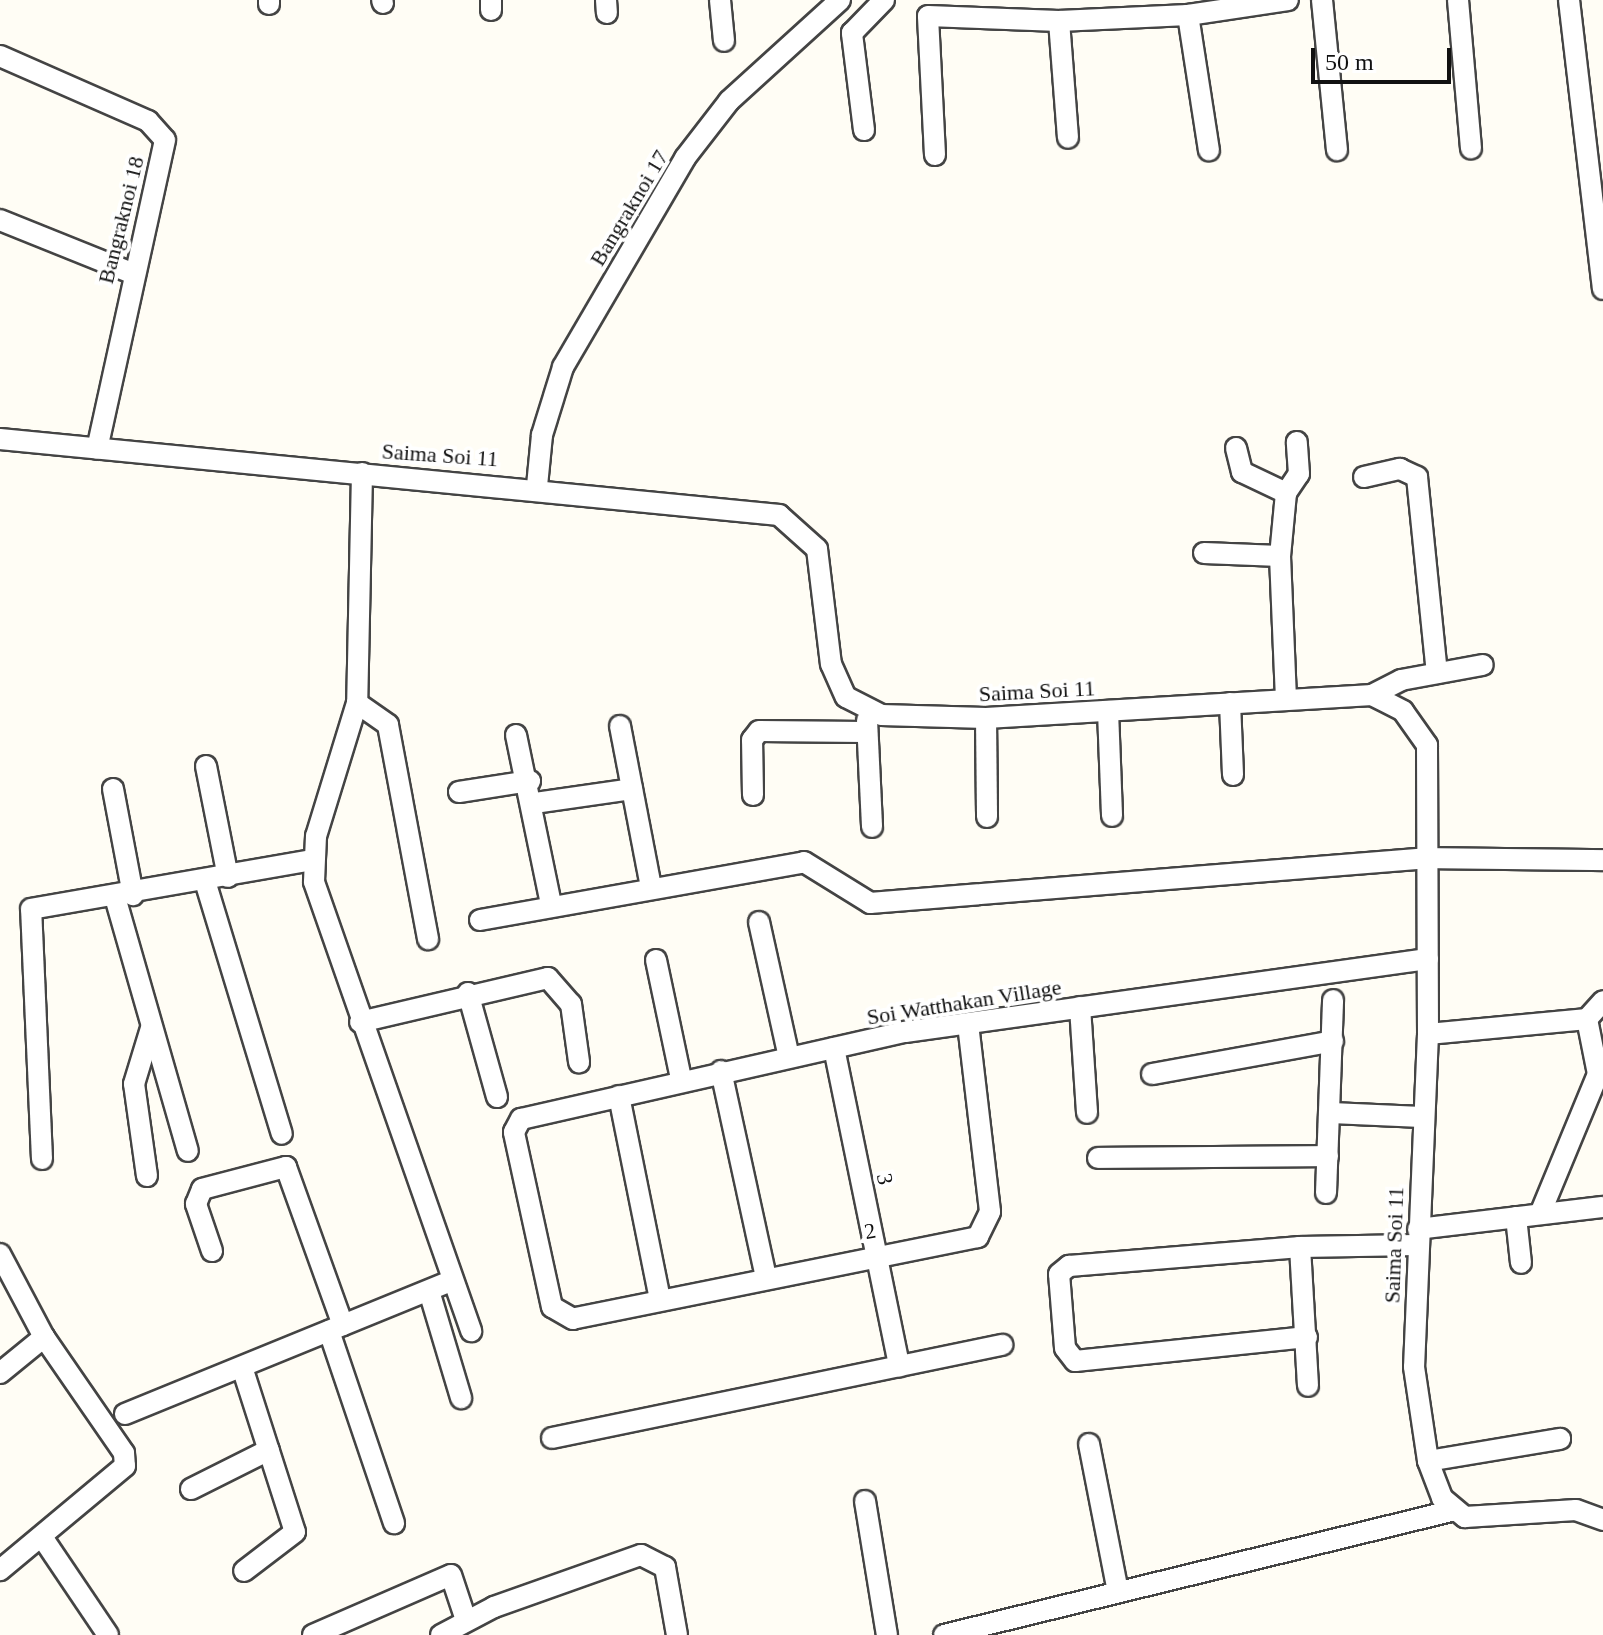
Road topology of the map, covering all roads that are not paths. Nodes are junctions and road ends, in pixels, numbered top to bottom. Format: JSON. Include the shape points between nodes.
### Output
{"nodes":[{"id":1,"x":720,"y":0,"type":"edge"},
{"id":2,"x":840,"y":0,"type":"edge"},
{"id":3,"x":884,"y":0,"type":"edge"},
{"id":4,"x":1288,"y":0,"type":"edge"},
{"id":5,"x":1322,"y":0,"type":"edge"},
{"id":6,"x":1458,"y":0,"type":"edge"},
{"id":7,"x":1569,"y":0,"type":"edge"},
{"id":8,"x":1220,"y":5,"type":"edge"},
{"id":9,"x":1188,"y":15,"type":"junction"},
{"id":10,"x":1059,"y":21,"type":"junction"},
{"id":11,"x":724,"y":41,"type":"dead end"},
{"id":12,"x":0,"y":56,"type":"edge"},
{"id":13,"x":864,"y":130,"type":"dead end"},
{"id":14,"x":1068,"y":138,"type":"dead end"},
{"id":15,"x":1471,"y":148,"type":"dead end"},
{"id":16,"x":1209,"y":150,"type":"dead end"},
{"id":17,"x":1337,"y":150,"type":"dead end"},
{"id":18,"x":935,"y":155,"type":"dead end"},
{"id":19,"x":0,"y":220,"type":"edge"},
{"id":20,"x":132,"y":273,"type":"junction"},
{"id":21,"x":1603,"y":289,"type":"edge"},
{"id":22,"x":0,"y":439,"type":"edge"},
{"id":23,"x":1297,"y":442,"type":"dead end"},
{"id":24,"x":1236,"y":448,"type":"dead end"},
{"id":25,"x":97,"y":449,"type":"junction"},
{"id":26,"x":362,"y":473,"type":"junction"},
{"id":27,"x":1364,"y":477,"type":"dead end"},
{"id":28,"x":537,"y":486,"type":"junction"},
{"id":29,"x":1286,"y":493,"type":"junction"},
{"id":30,"x":1204,"y":553,"type":"dead end"},
{"id":31,"x":1280,"y":556,"type":"junction"},
{"id":32,"x":1483,"y":665,"type":"dead end"},
{"id":33,"x":1437,"y":673,"type":"junction"},
{"id":34,"x":1372,"y":695,"type":"junction"},
{"id":35,"x":1286,"y":699,"type":"junction"},
{"id":36,"x":357,"y":703,"type":"junction"},
{"id":37,"x":1230,"y":703,"type":"junction"},
{"id":38,"x":868,"y":709,"type":"junction"},
{"id":39,"x":1108,"y":711,"type":"junction"},
{"id":40,"x":986,"y":718,"type":"junction"},
{"id":41,"x":620,"y":726,"type":"dead end"},
{"id":42,"x":864,"y":732,"type":"junction"},
{"id":43,"x":516,"y":735,"type":"dead end"},
{"id":44,"x":206,"y":766,"type":"dead end"},
{"id":45,"x":1233,"y":775,"type":"dead end"},
{"id":46,"x":530,"y":781,"type":"junction"},
{"id":47,"x":113,"y":789,"type":"dead end"},
{"id":48,"x":632,"y":789,"type":"junction"},
{"id":49,"x":459,"y":792,"type":"dead end"},
{"id":50,"x":753,"y":795,"type":"dead end"},
{"id":51,"x":535,"y":803,"type":"junction"},
{"id":52,"x":1112,"y":816,"type":"dead end"},
{"id":53,"x":987,"y":817,"type":"dead end"},
{"id":54,"x":872,"y":827,"type":"dead end"},
{"id":55,"x":1429,"y":858,"type":"junction"},
{"id":56,"x":312,"y":860,"type":"junction"},
{"id":57,"x":1603,"y":860,"type":"edge"},
{"id":58,"x":228,"y":877,"type":"junction"},
{"id":59,"x":205,"y":881,"type":"junction"},
{"id":60,"x":651,"y":887,"type":"junction"},
{"id":61,"x":124,"y":896,"type":"junction"},
{"id":62,"x":551,"y":904,"type":"junction"},
{"id":63,"x":480,"y":920,"type":"dead end"},
{"id":64,"x":759,"y":922,"type":"dead end"},
{"id":65,"x":428,"y":939,"type":"dead end"},
{"id":66,"x":1428,"y":959,"type":"junction"},
{"id":67,"x":656,"y":960,"type":"dead end"},
{"id":68,"x":468,"y":993,"type":"junction"},
{"id":69,"x":1333,"y":1000,"type":"dead end"},
{"id":70,"x":1603,"y":1001,"type":"edge"},
{"id":71,"x":1080,"y":1007,"type":"junction"},
{"id":72,"x":1587,"y":1019,"type":"junction"},
{"id":73,"x":360,"y":1022,"type":"junction"},
{"id":74,"x":968,"y":1024,"type":"junction"},
{"id":75,"x":151,"y":1028,"type":"junction"},
{"id":76,"x":1428,"y":1034,"type":"junction"},
{"id":77,"x":1333,"y":1041,"type":"junction"},
{"id":78,"x":834,"y":1048,"type":"junction"},
{"id":79,"x":789,"y":1057,"type":"junction"},
{"id":80,"x":579,"y":1062,"type":"dead end"},
{"id":81,"x":721,"y":1071,"type":"junction"},
{"id":82,"x":1152,"y":1074,"type":"dead end"},
{"id":83,"x":681,"y":1079,"type":"junction"},
{"id":84,"x":619,"y":1096,"type":"junction"},
{"id":85,"x":497,"y":1097,"type":"dead end"},
{"id":86,"x":1087,"y":1113,"type":"dead end"},
{"id":87,"x":1330,"y":1113,"type":"junction"},
{"id":88,"x":1423,"y":1117,"type":"junction"},
{"id":89,"x":282,"y":1134,"type":"dead end"},
{"id":90,"x":188,"y":1151,"type":"dead end"},
{"id":91,"x":1328,"y":1156,"type":"junction"},
{"id":92,"x":1098,"y":1158,"type":"dead end"},
{"id":93,"x":42,"y":1159,"type":"dead end"},
{"id":94,"x":147,"y":1176,"type":"dead end"},
{"id":95,"x":1326,"y":1193,"type":"dead end"},
{"id":96,"x":1603,"y":1207,"type":"edge"},
{"id":97,"x":1540,"y":1214,"type":"junction"},
{"id":98,"x":1516,"y":1217,"type":"junction"},
{"id":99,"x":1417,"y":1237,"type":"junction"},
{"id":100,"x":1300,"y":1247,"type":"junction"},
{"id":101,"x":212,"y":1251,"type":"dead end"},
{"id":102,"x":0,"y":1254,"type":"edge"},
{"id":103,"x":876,"y":1254,"type":"junction"},
{"id":104,"x":1521,"y":1263,"type":"dead end"},
{"id":105,"x":766,"y":1277,"type":"junction"},
{"id":106,"x":449,"y":1282,"type":"junction"},
{"id":107,"x":429,"y":1291,"type":"junction"},
{"id":108,"x":660,"y":1300,"type":"junction"},
{"id":109,"x":558,"y":1315,"type":"joint"},
{"id":110,"x":336,"y":1328,"type":"junction"},
{"id":111,"x":471,"y":1331,"type":"dead end"},
{"id":112,"x":44,"y":1337,"type":"junction"},
{"id":113,"x":1307,"y":1337,"type":"junction"},
{"id":114,"x":1002,"y":1345,"type":"dead end"},
{"id":115,"x":899,"y":1366,"type":"junction"},
{"id":116,"x":242,"y":1367,"type":"junction"},
{"id":117,"x":0,"y":1373,"type":"edge"},
{"id":118,"x":1308,"y":1386,"type":"dead end"},
{"id":119,"x":461,"y":1398,"type":"dead end"},
{"id":120,"x":125,"y":1414,"type":"dead end"},
{"id":121,"x":552,"y":1438,"type":"dead end"},
{"id":122,"x":1560,"y":1439,"type":"dead end"},
{"id":123,"x":1089,"y":1444,"type":"dead end"},
{"id":124,"x":269,"y":1450,"type":"junction"},
{"id":125,"x":1428,"y":1461,"type":"junction"},
{"id":126,"x":191,"y":1489,"type":"dead end"},
{"id":127,"x":865,"y":1501,"type":"dead end"},
{"id":128,"x":1451,"y":1511,"type":"junction"},
{"id":129,"x":1603,"y":1520,"type":"edge"},
{"id":130,"x":394,"y":1523,"type":"dead end"},
{"id":131,"x":42,"y":1537,"type":"junction"},
{"id":132,"x":0,"y":1570,"type":"edge"},
{"id":133,"x":244,"y":1571,"type":"dead end"},
{"id":134,"x":1118,"y":1592,"type":"junction"},
{"id":135,"x":466,"y":1620,"type":"junction"},
{"id":136,"x":108,"y":1635,"type":"edge"},
{"id":137,"x":313,"y":1635,"type":"edge"},
{"id":138,"x":441,"y":1635,"type":"edge"},
{"id":139,"x":677,"y":1635,"type":"edge"},
{"id":140,"x":887,"y":1635,"type":"edge"},
{"id":141,"x":944,"y":1635,"type":"edge"}],
"edges":[{"from":1,"to":11,"type":"street"},
{"from":2,"to":28,"type":"street","name":"Bangraknoi 17","via":[[729,101],[685,158],[563,367],[542,435]]},
{"from":3,"to":13,"type":"street","via":[[852,33]]},
{"from":4,"to":8,"type":"street"},
{"from":5,"to":17,"type":"street"},
{"from":6,"to":15,"type":"street"},
{"from":7,"to":21,"type":"street"},
{"from":8,"to":9,"type":"street"},
{"from":9,"to":10,"type":"street"},
{"from":9,"to":16,"type":"street"},
{"from":10,"to":14,"type":"street"},
{"from":10,"to":18,"type":"street","via":[[928,16]]},
{"from":12,"to":20,"type":"street","name":"Bangraknoi 18","via":[[148,121],[165,140]]},
{"from":19,"to":20,"type":"street"},
{"from":20,"to":25,"type":"street","name":"Bangraknoi 18"},
{"from":22,"to":25,"type":"street","name":"Saima Soi 11"},
{"from":23,"to":29,"type":"street","via":[[1299,474]]},
{"from":24,"to":29,"type":"street","via":[[1242,472]]},
{"from":25,"to":26,"type":"street","name":"Saima Soi 11"},
{"from":26,"to":28,"type":"street","name":"Saima Soi 11"},
{"from":26,"to":36,"type":"street"},
{"from":27,"to":33,"type":"street","via":[[1400,469],[1417,477]]},
{"from":28,"to":38,"type":"street","name":"Saima Soi 11","via":[[779,515],[801,528],[817,549],[831,664],[846,697]]},
{"from":29,"to":31,"type":"street"},
{"from":30,"to":31,"type":"street"},
{"from":31,"to":35,"type":"street"},
{"from":32,"to":33,"type":"street"},
{"from":33,"to":34,"type":"street"},
{"from":34,"to":35,"type":"street","name":"Saima Soi 11"},
{"from":34,"to":55,"type":"street","name":"Saima Soi 11","via":[[1403,711],[1427,745]]},
{"from":35,"to":37,"type":"street","name":"Saima Soi 11"},
{"from":36,"to":56,"type":"street"},
{"from":36,"to":65,"type":"street","via":[[388,725]]},
{"from":37,"to":39,"type":"street","name":"Saima Soi 11"},
{"from":37,"to":45,"type":"street"},
{"from":38,"to":40,"type":"street","name":"Saima Soi 11","via":[[912,720]]},
{"from":38,"to":42,"type":"street"},
{"from":39,"to":40,"type":"street","name":"Saima Soi 11"},
{"from":39,"to":52,"type":"street"},
{"from":40,"to":53,"type":"street"},
{"from":41,"to":48,"type":"street"},
{"from":42,"to":50,"type":"street","via":[[759,731],[752,740]]},
{"from":42,"to":54,"type":"street"},
{"from":43,"to":46,"type":"street"},
{"from":44,"to":58,"type":"street"},
{"from":46,"to":49,"type":"street"},
{"from":46,"to":51,"type":"street"},
{"from":47,"to":61,"type":"street"},
{"from":48,"to":51,"type":"street"},
{"from":48,"to":60,"type":"street"},
{"from":51,"to":62,"type":"street"},
{"from":55,"to":57,"type":"street"},
{"from":55,"to":60,"type":"street","via":[[870,903],[804,862]]},
{"from":55,"to":66,"type":"street","name":"Saima Soi 11"},
{"from":56,"to":58,"type":"street"},
{"from":56,"to":73,"type":"street"},
{"from":58,"to":59,"type":"street"},
{"from":59,"to":61,"type":"street"},
{"from":59,"to":89,"type":"street"},
{"from":60,"to":62,"type":"street"},
{"from":61,"to":75,"type":"street"},
{"from":61,"to":93,"type":"street","via":[[38,904],[28,917]]},
{"from":62,"to":63,"type":"street"},
{"from":64,"to":79,"type":"street"},
{"from":66,"to":71,"type":"street","name":"Soi Watthakan Village"},
{"from":66,"to":76,"type":"street","name":"Saima Soi 11"},
{"from":67,"to":83,"type":"street"},
{"from":68,"to":73,"type":"street"},
{"from":68,"to":80,"type":"street","via":[[524,980],[560,985],[571,1004]]},
{"from":68,"to":85,"type":"street"},
{"from":69,"to":77,"type":"street"},
{"from":70,"to":72,"type":"street"},
{"from":71,"to":74,"type":"street","name":"Soi Watthakan Village"},
{"from":71,"to":86,"type":"street"},
{"from":72,"to":76,"type":"street"},
{"from":72,"to":97,"type":"street","via":[[1598,1074]]},
{"from":73,"to":106,"type":"street"},
{"from":74,"to":78,"type":"street","name":"Soi Watthakan Village"},
{"from":74,"to":103,"type":"street","name":"2","via":[[988,1226],[978,1237]]},
{"from":75,"to":90,"type":"street"},
{"from":75,"to":94,"type":"street","via":[[135,1076]]},
{"from":76,"to":88,"type":"street","name":"Saima Soi 11"},
{"from":77,"to":82,"type":"street"},
{"from":77,"to":87,"type":"street"},
{"from":78,"to":79,"type":"street","name":"Soi Watthakan Village"},
{"from":78,"to":103,"type":"street","name":"3"},
{"from":79,"to":81,"type":"street","name":"Soi Watthakan Village"},
{"from":81,"to":83,"type":"street","name":"Soi Watthakan Village"},
{"from":81,"to":105,"type":"street"},
{"from":83,"to":84,"type":"street","name":"Soi Watthakan Village"},
{"from":84,"to":108,"type":"street"},
{"from":84,"to":109,"type":"street","name":"Soi Watthakan Village","via":[[514,1123]]},
{"from":87,"to":88,"type":"street"},
{"from":87,"to":91,"type":"street"},
{"from":88,"to":99,"type":"street","name":"Saima Soi 11"},
{"from":91,"to":92,"type":"street"},
{"from":91,"to":95,"type":"street"},
{"from":96,"to":97,"type":"street"},
{"from":97,"to":98,"type":"street"},
{"from":98,"to":99,"type":"street"},
{"from":98,"to":104,"type":"street"},
{"from":99,"to":100,"type":"street"},
{"from":99,"to":125,"type":"street","name":"Saima Soi 11","via":[[1414,1367]]},
{"from":100,"to":113,"type":"street"},
{"from":100,"to":113,"type":"street","via":[[1069,1266],[1059,1274],[1065,1348],[1075,1361]]},
{"from":101,"to":110,"type":"street","via":[[196,1204],[202,1189],[286,1167]]},
{"from":102,"to":112,"type":"street"},
{"from":103,"to":105,"type":"street","name":"2"},
{"from":103,"to":115,"type":"street","name":"3"},
{"from":105,"to":108,"type":"street","name":"2"},
{"from":106,"to":107,"type":"street"},
{"from":106,"to":111,"type":"street"},
{"from":107,"to":110,"type":"street"},
{"from":107,"to":119,"type":"street"},
{"from":108,"to":109,"type":"street","name":"2","via":[[573,1319]]},
{"from":110,"to":116,"type":"street"},
{"from":110,"to":130,"type":"street"},
{"from":112,"to":117,"type":"street"},
{"from":112,"to":131,"type":"street","via":[[124,1453],[125,1466]]},
{"from":113,"to":118,"type":"street"},
{"from":114,"to":115,"type":"street"},
{"from":115,"to":121,"type":"street"},
{"from":116,"to":120,"type":"street"},
{"from":116,"to":124,"type":"street"},
{"from":122,"to":125,"type":"street"},
{"from":123,"to":134,"type":"street"},
{"from":124,"to":126,"type":"street"},
{"from":124,"to":133,"type":"street","via":[[295,1532]]},
{"from":125,"to":128,"type":"street","name":"Saima Soi 11"},
{"from":127,"to":140,"type":"street"},
{"from":128,"to":129,"type":"street","via":[[1489,1519],[1576,1510]]},
{"from":128,"to":134,"type":"street"},
{"from":131,"to":132,"type":"street"},
{"from":131,"to":136,"type":"street"},
{"from":134,"to":141,"type":"street"},
{"from":135,"to":137,"type":"street","via":[[451,1575]]},
{"from":135,"to":138,"type":"street"},
{"from":135,"to":139,"type":"street","via":[[641,1555],[665,1567]]}]}
